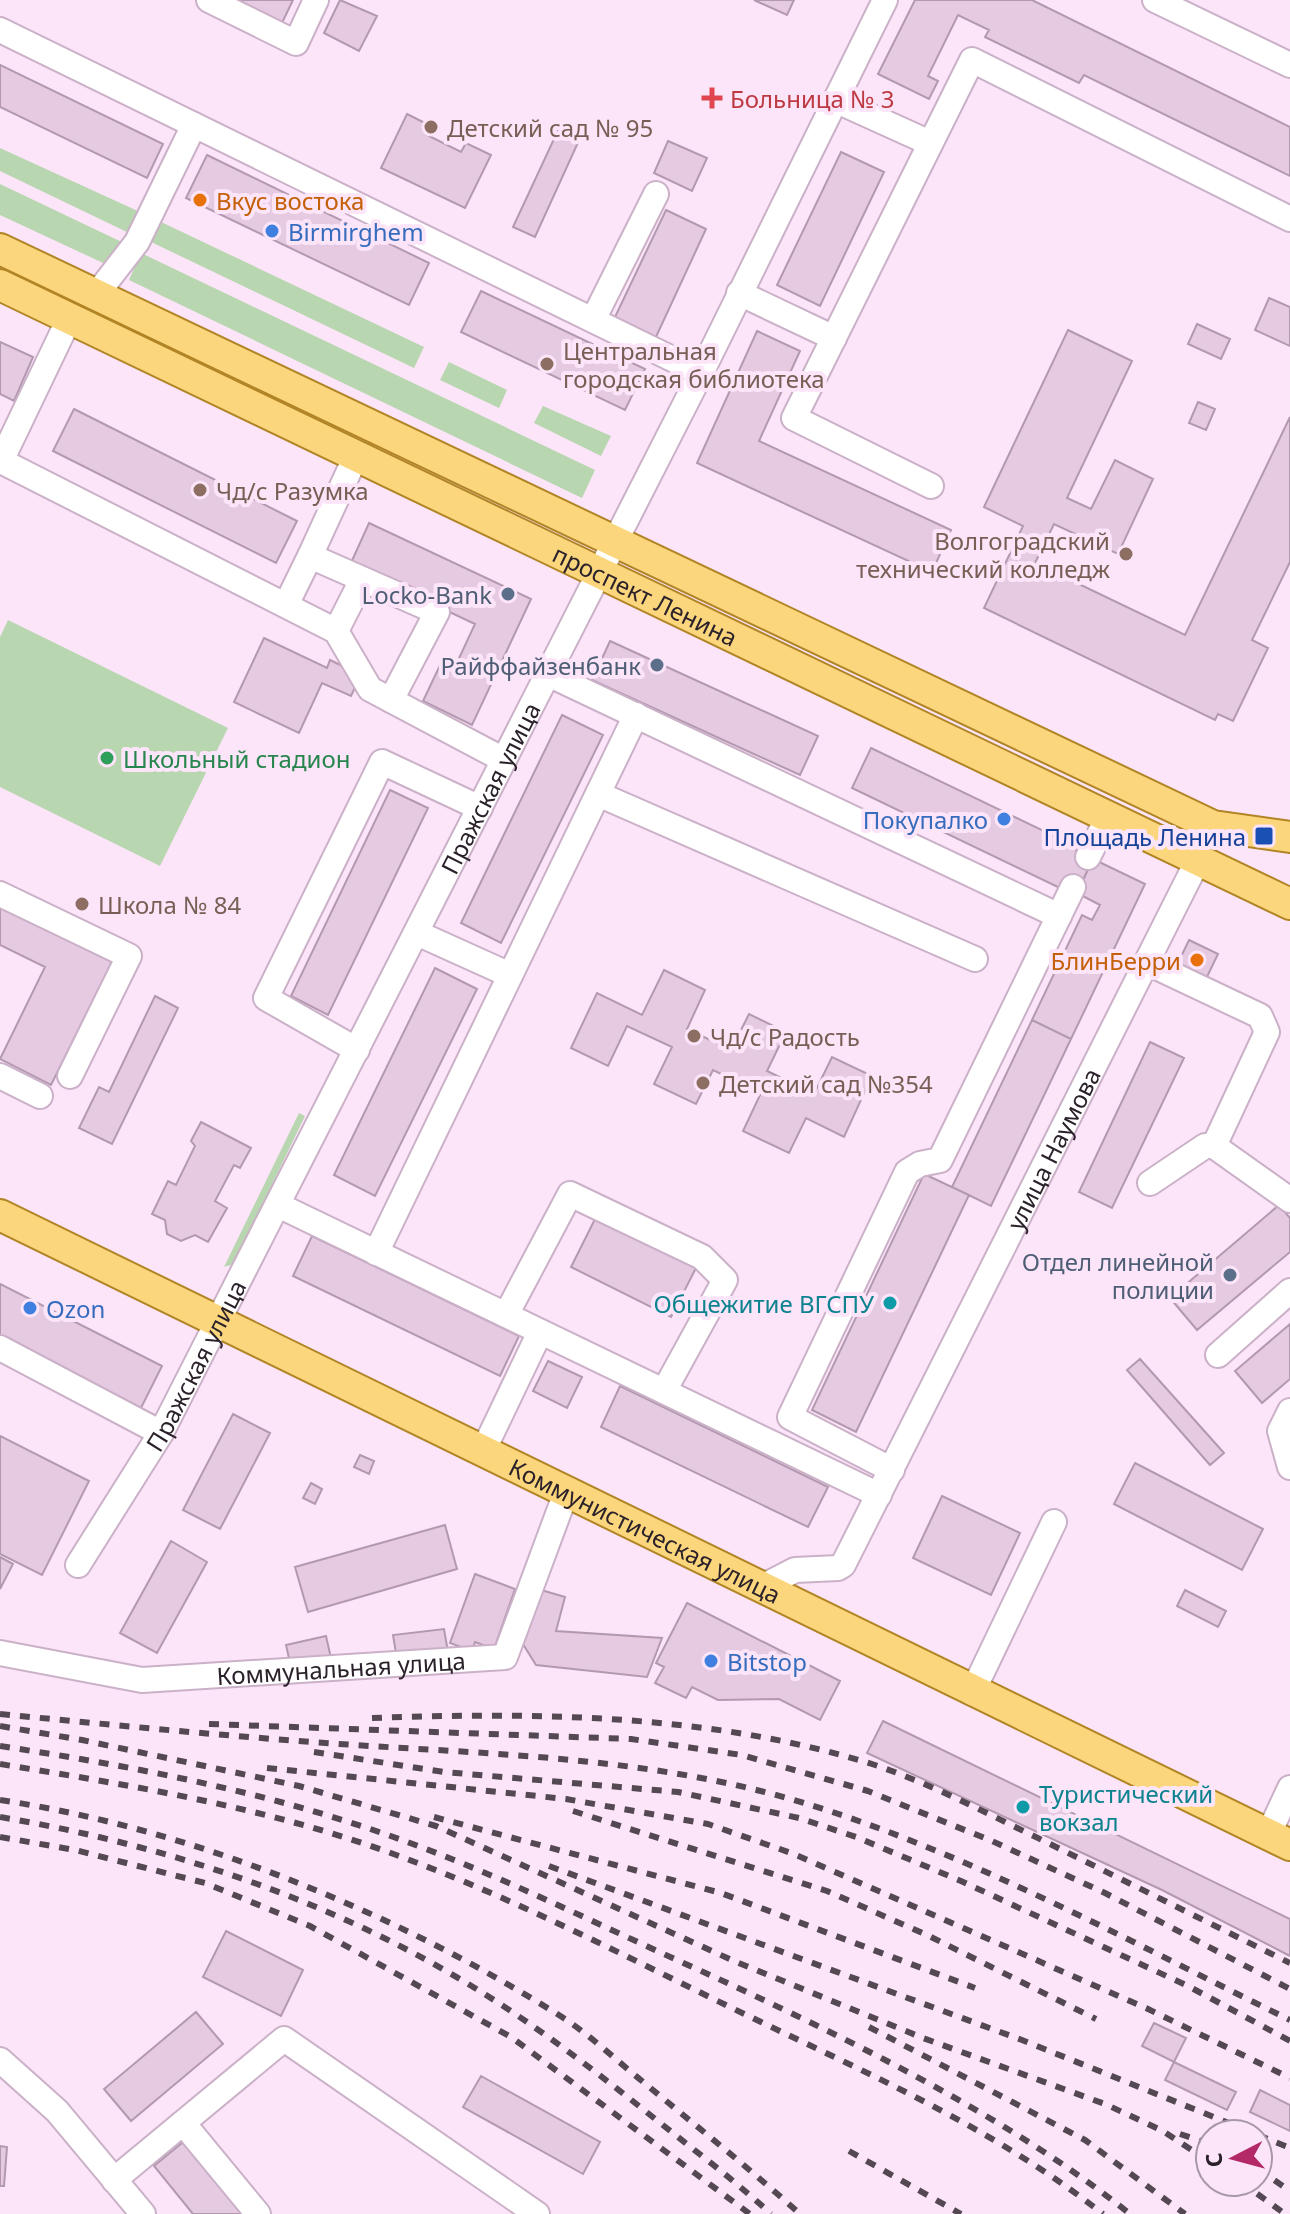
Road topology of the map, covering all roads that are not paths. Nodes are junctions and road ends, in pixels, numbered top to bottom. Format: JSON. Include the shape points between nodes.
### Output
{"nodes":[{"id":1,"x":209,"y":0,"type":"edge"},
{"id":2,"x":316,"y":0,"type":"edge"},
{"id":3,"x":885,"y":0,"type":"edge"},
{"id":4,"x":1155,"y":0,"type":"edge"},
{"id":5,"x":0,"y":30,"type":"edge"},
{"id":6,"x":1290,"y":65,"type":"edge"},
{"id":7,"x":835,"y":100,"type":"junction"},
{"id":8,"x":194,"y":125,"type":"junction"},
{"id":9,"x":930,"y":143,"type":"junction"},
{"id":10,"x":656,"y":194,"type":"dead end"},
{"id":11,"x":1290,"y":219,"type":"edge"},
{"id":12,"x":0,"y":249,"type":"edge"},
{"id":13,"x":0,"y":285,"type":"edge"},
{"id":14,"x":739,"y":293,"type":"junction"},
{"id":15,"x":96,"y":295,"type":"junction"},
{"id":16,"x":69,"y":319,"type":"junction"},
{"id":17,"x":593,"y":320,"type":"junction"},
{"id":18,"x":834,"y":338,"type":"junction"},
{"id":19,"x":701,"y":373,"type":"junction"},
{"id":20,"x":10,"y":417,"type":"edge"},
{"id":21,"x":356,"y":456,"type":"junction"},
{"id":22,"x":931,"y":486,"type":"dead end"},
{"id":23,"x":613,"y":541,"type":"junction"},
{"id":24,"x":310,"y":556,"type":"junction"},
{"id":25,"x":599,"y":573,"type":"junction"},
{"id":26,"x":362,"y":580,"type":"junction"},
{"id":27,"x":286,"y":605,"type":"junction"},
{"id":28,"x":336,"y":631,"type":"junction"},
{"id":29,"x":548,"y":674,"type":"junction"},
{"id":30,"x":391,"y":700,"type":"junction"},
{"id":31,"x":636,"y":715,"type":"junction"},
{"id":32,"x":504,"y":760,"type":"junction"},
{"id":33,"x":598,"y":794,"type":"junction"},
{"id":34,"x":480,"y":808,"type":"junction"},
{"id":35,"x":1108,"y":817,"type":"junction"},
{"id":36,"x":1213,"y":826,"type":"junction"},
{"id":37,"x":1290,"y":837,"type":"edge"},
{"id":38,"x":1088,"y":857,"type":"dead end"},
{"id":39,"x":1198,"y":860,"type":"junction"},
{"id":40,"x":1073,"y":887,"type":"dead end"},
{"id":41,"x":0,"y":894,"type":"edge"},
{"id":42,"x":1290,"y":904,"type":"edge"},
{"id":43,"x":1059,"y":916,"type":"junction"},
{"id":44,"x":417,"y":933,"type":"junction"},
{"id":45,"x":975,"y":959,"type":"dead end"},
{"id":46,"x":1148,"y":963,"type":"junction"},
{"id":47,"x":510,"y":975,"type":"junction"},
{"id":48,"x":357,"y":1050,"type":"junction"},
{"id":49,"x":0,"y":1076,"type":"edge"},
{"id":50,"x":70,"y":1076,"type":"dead end"},
{"id":51,"x":40,"y":1096,"type":"dead end"},
{"id":52,"x":1214,"y":1146,"type":"junction"},
{"id":53,"x":1150,"y":1183,"type":"dead end"},
{"id":54,"x":1289,"y":1197,"type":"edge"},
{"id":55,"x":278,"y":1205,"type":"junction"},
{"id":56,"x":0,"y":1215,"type":"edge"},
{"id":57,"x":376,"y":1253,"type":"junction"},
{"id":58,"x":1290,"y":1291,"type":"edge"},
{"id":59,"x":506,"y":1315,"type":"junction"},
{"id":60,"x":219,"y":1319,"type":"junction"},
{"id":61,"x":540,"y":1332,"type":"junction"},
{"id":62,"x":0,"y":1348,"type":"edge"},
{"id":63,"x":1218,"y":1355,"type":"dead end"},
{"id":64,"x":664,"y":1391,"type":"junction"},
{"id":65,"x":1290,"y":1411,"type":"edge"},
{"id":66,"x":161,"y":1433,"type":"junction"},
{"id":67,"x":484,"y":1449,"type":"junction"},
{"id":68,"x":1290,"y":1467,"type":"edge"},
{"id":69,"x":892,"y":1470,"type":"junction"},
{"id":70,"x":567,"y":1490,"type":"junction"},
{"id":71,"x":879,"y":1495,"type":"junction"},
{"id":72,"x":1054,"y":1522,"type":"dead end"},
{"id":73,"x":78,"y":1565,"type":"dead end"},
{"id":74,"x":764,"y":1586,"type":"junction"},
{"id":75,"x":0,"y":1653,"type":"edge"},
{"id":76,"x":972,"y":1693,"type":"junction"},
{"id":77,"x":1290,"y":1788,"type":"edge"},
{"id":78,"x":1279,"y":1840,"type":"edge"},
{"id":79,"x":0,"y":2060,"type":"edge"},
{"id":80,"x":183,"y":2123,"type":"junction"},
{"id":81,"x":114,"y":2180,"type":"junction"},
{"id":82,"x":143,"y":2214,"type":"edge"},
{"id":83,"x":258,"y":2214,"type":"edge"},
{"id":84,"x":537,"y":2214,"type":"edge"}],
"edges":[{"from":1,"to":2,"type":"street","via":[[296,43]]},
{"from":3,"to":7,"type":"street","name":"Пражская улица"},
{"from":4,"to":6,"type":"street"},
{"from":5,"to":8,"type":"street"},
{"from":7,"to":9,"type":"street"},
{"from":7,"to":14,"type":"street","name":"Пражская улица"},
{"from":8,"to":15,"type":"street","via":[[137,242]]},
{"from":8,"to":17,"type":"street"},
{"from":9,"to":11,"type":"street","via":[[972,60]]},
{"from":9,"to":18,"type":"street"},
{"from":10,"to":17,"type":"street"},
{"from":12,"to":15,"type":"main road","name":"проспект Ленина"},
{"from":13,"to":16,"type":"main road","name":"проспект Ленина"},
{"from":14,"to":18,"type":"street"},
{"from":14,"to":19,"type":"street","name":"Пражская улица"},
{"from":15,"to":23,"type":"main road","name":"проспект Ленина"},
{"from":16,"to":20,"type":"street"},
{"from":16,"to":21,"type":"main road","name":"проспект Ленина"},
{"from":17,"to":19,"type":"street"},
{"from":18,"to":22,"type":"street","via":[[794,418]]},
{"from":19,"to":23,"type":"street","name":"Пражская улица"},
{"from":20,"to":27,"type":"street","via":[[1,461]]},
{"from":21,"to":24,"type":"street"},
{"from":21,"to":25,"type":"main road","name":"проспект Ленина"},
{"from":23,"to":25,"type":"street","name":"Пражская улица"},
{"from":23,"to":36,"type":"main road","name":"проспект Ленина"},
{"from":24,"to":26,"type":"street"},
{"from":24,"to":27,"type":"street"},
{"from":25,"to":29,"type":"street","name":"Пражская улица"},
{"from":25,"to":35,"type":"main road","name":"проспект Ленина"},
{"from":26,"to":28,"type":"street"},
{"from":26,"to":30,"type":"street","via":[[437,612]]},
{"from":27,"to":28,"type":"street"},
{"from":28,"to":30,"type":"street","via":[[370,689]]},
{"from":29,"to":31,"type":"street"},
{"from":29,"to":32,"type":"street","name":"Пражская улица"},
{"from":30,"to":32,"type":"street"},
{"from":31,"to":33,"type":"street"},
{"from":31,"to":43,"type":"street"},
{"from":32,"to":34,"type":"street","name":"Пражская улица"},
{"from":33,"to":45,"type":"street"},
{"from":33,"to":47,"type":"street"},
{"from":34,"to":44,"type":"street","name":"Пражская улица"},
{"from":34,"to":48,"type":"street","via":[[382,762],[266,998]]},
{"from":35,"to":38,"type":"street"},
{"from":35,"to":39,"type":"main road","name":"проспект Ленина"},
{"from":36,"to":37,"type":"main road","name":"проспект Ленина"},
{"from":36,"to":39,"type":"main road","name":"улица Наумова"},
{"from":39,"to":42,"type":"main road","name":"проспект Ленина"},
{"from":39,"to":46,"type":"street","name":"улица Наумова"},
{"from":40,"to":43,"type":"street"},
{"from":41,"to":50,"type":"street","via":[[129,956]]},
{"from":43,"to":69,"type":"street","via":[[940,1160],[907,1172],[790,1417]]},
{"from":44,"to":47,"type":"street"},
{"from":44,"to":48,"type":"street","name":"Пражская улица"},
{"from":46,"to":52,"type":"street","via":[[1264,1022],[1264,1043]]},
{"from":46,"to":69,"type":"street","name":"улица Наумова"},
{"from":47,"to":57,"type":"street"},
{"from":48,"to":55,"type":"street","name":"Пражская улица"},
{"from":49,"to":51,"type":"street"},
{"from":52,"to":53,"type":"street","via":[[1205,1146]]},
{"from":52,"to":54,"type":"street"},
{"from":55,"to":57,"type":"street"},
{"from":55,"to":60,"type":"street","name":"Пражская улица"},
{"from":56,"to":60,"type":"main road","name":"Коммунистическая улица"},
{"from":57,"to":59,"type":"street"},
{"from":58,"to":63,"type":"street"},
{"from":59,"to":61,"type":"street"},
{"from":59,"to":64,"type":"street","via":[[570,1194],[702,1257],[725,1280]]},
{"from":60,"to":66,"type":"street","name":"Пражская улица"},
{"from":60,"to":67,"type":"main road","name":"Коммунистическая улица"},
{"from":61,"to":64,"type":"street"},
{"from":61,"to":67,"type":"street"},
{"from":62,"to":66,"type":"street"},
{"from":64,"to":71,"type":"street"},
{"from":65,"to":68,"type":"street","via":[[1280,1431]]},
{"from":66,"to":73,"type":"street","name":"Пражская улица"},
{"from":67,"to":70,"type":"main road","name":"Коммунистическая улица"},
{"from":69,"to":71,"type":"street","name":"улица Наумова"},
{"from":70,"to":74,"type":"main road","name":"Коммунистическая улица"},
{"from":70,"to":75,"type":"street","name":"Коммунальная улица","via":[[505,1657],[142,1680]]},
{"from":71,"to":74,"type":"street","name":"улица Наумова","via":[[843,1565],[795,1570]]},
{"from":72,"to":76,"type":"street"},
{"from":74,"to":76,"type":"main road","name":"Коммунистическая улица"},
{"from":76,"to":78,"type":"main road","name":"Коммунистическая улица"},
{"from":77,"to":78,"type":"street"},
{"from":79,"to":81,"type":"street","via":[[57,2111]]},
{"from":80,"to":81,"type":"street"},
{"from":80,"to":83,"type":"street"},
{"from":80,"to":84,"type":"street","via":[[284,2039]]},
{"from":81,"to":82,"type":"street"}]}
